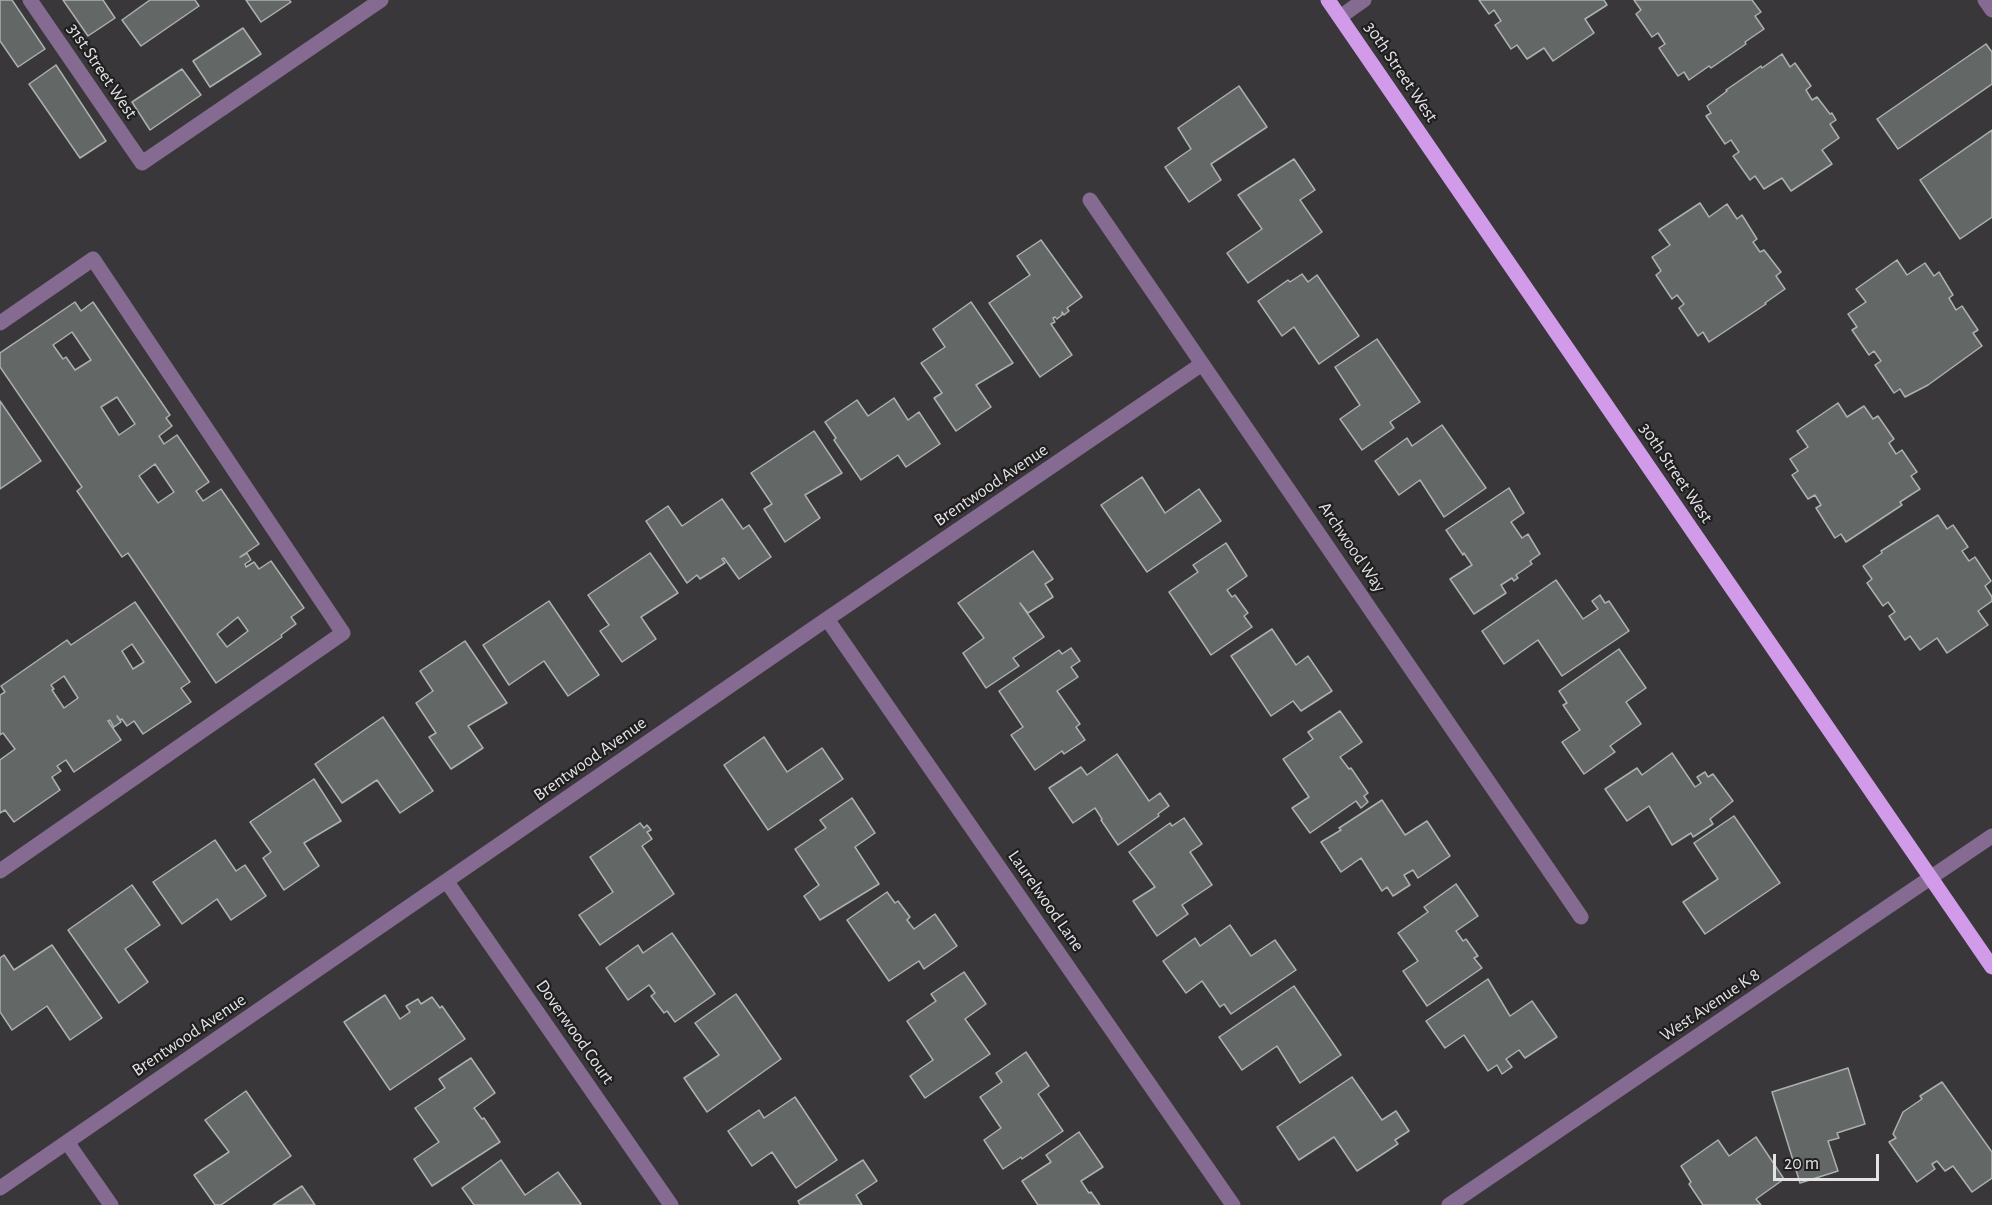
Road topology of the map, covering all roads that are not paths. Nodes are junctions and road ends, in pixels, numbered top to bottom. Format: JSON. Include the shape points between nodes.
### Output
{"nodes":[{"id":1,"x":30,"y":0,"type":"edge"},
{"id":2,"x":381,"y":0,"type":"edge"},
{"id":3,"x":1328,"y":0,"type":"edge"},
{"id":4,"x":1364,"y":0,"type":"edge"},
{"id":5,"x":1985,"y":0,"type":"edge"},
{"id":6,"x":1992,"y":10,"type":"edge"},
{"id":7,"x":1340,"y":17,"type":"junction"},
{"id":8,"x":1090,"y":200,"type":"dead end"},
{"id":9,"x":0,"y":323,"type":"edge"},
{"id":10,"x":1202,"y":364,"type":"junction"},
{"id":11,"x":827,"y":619,"type":"junction"},
{"id":12,"x":1992,"y":836,"type":"edge"},
{"id":13,"x":0,"y":871,"type":"edge"},
{"id":14,"x":1931,"y":879,"type":"junction"},
{"id":15,"x":447,"y":882,"type":"junction"},
{"id":16,"x":1581,"y":917,"type":"dead end"},
{"id":17,"x":1992,"y":967,"type":"edge"},
{"id":18,"x":67,"y":1142,"type":"junction"},
{"id":19,"x":0,"y":1188,"type":"edge"},
{"id":20,"x":111,"y":1205,"type":"edge"},
{"id":21,"x":671,"y":1205,"type":"edge"},
{"id":22,"x":1233,"y":1205,"type":"edge"},
{"id":23,"x":1449,"y":1205,"type":"edge"}],
"edges":[{"from":1,"to":2,"type":"street","name":"31st Street West","via":[[142,163]]},
{"from":3,"to":7,"type":"main road","name":"30th Street West"},
{"from":4,"to":7,"type":"street"},
{"from":5,"to":6,"type":"street"},
{"from":7,"to":14,"type":"main road","name":"30th Street West"},
{"from":8,"to":10,"type":"street","name":"Archwood Way"},
{"from":9,"to":13,"type":"street","via":[[93,259],[343,633]]},
{"from":10,"to":11,"type":"street","name":"Brentwood Avenue"},
{"from":10,"to":16,"type":"street","name":"Archwood Way"},
{"from":11,"to":15,"type":"street","name":"Brentwood Avenue"},
{"from":11,"to":22,"type":"street","name":"Laurelwood Lane"},
{"from":12,"to":14,"type":"street","name":"West Avenue K 8"},
{"from":14,"to":17,"type":"main road","name":"30th Street West"},
{"from":14,"to":23,"type":"street","name":"West Avenue K 8"},
{"from":15,"to":18,"type":"street","name":"Brentwood Avenue"},
{"from":15,"to":21,"type":"street","name":"Doverwood Court"},
{"from":18,"to":19,"type":"street","name":"Brentwood Avenue"},
{"from":18,"to":20,"type":"street"}]}
